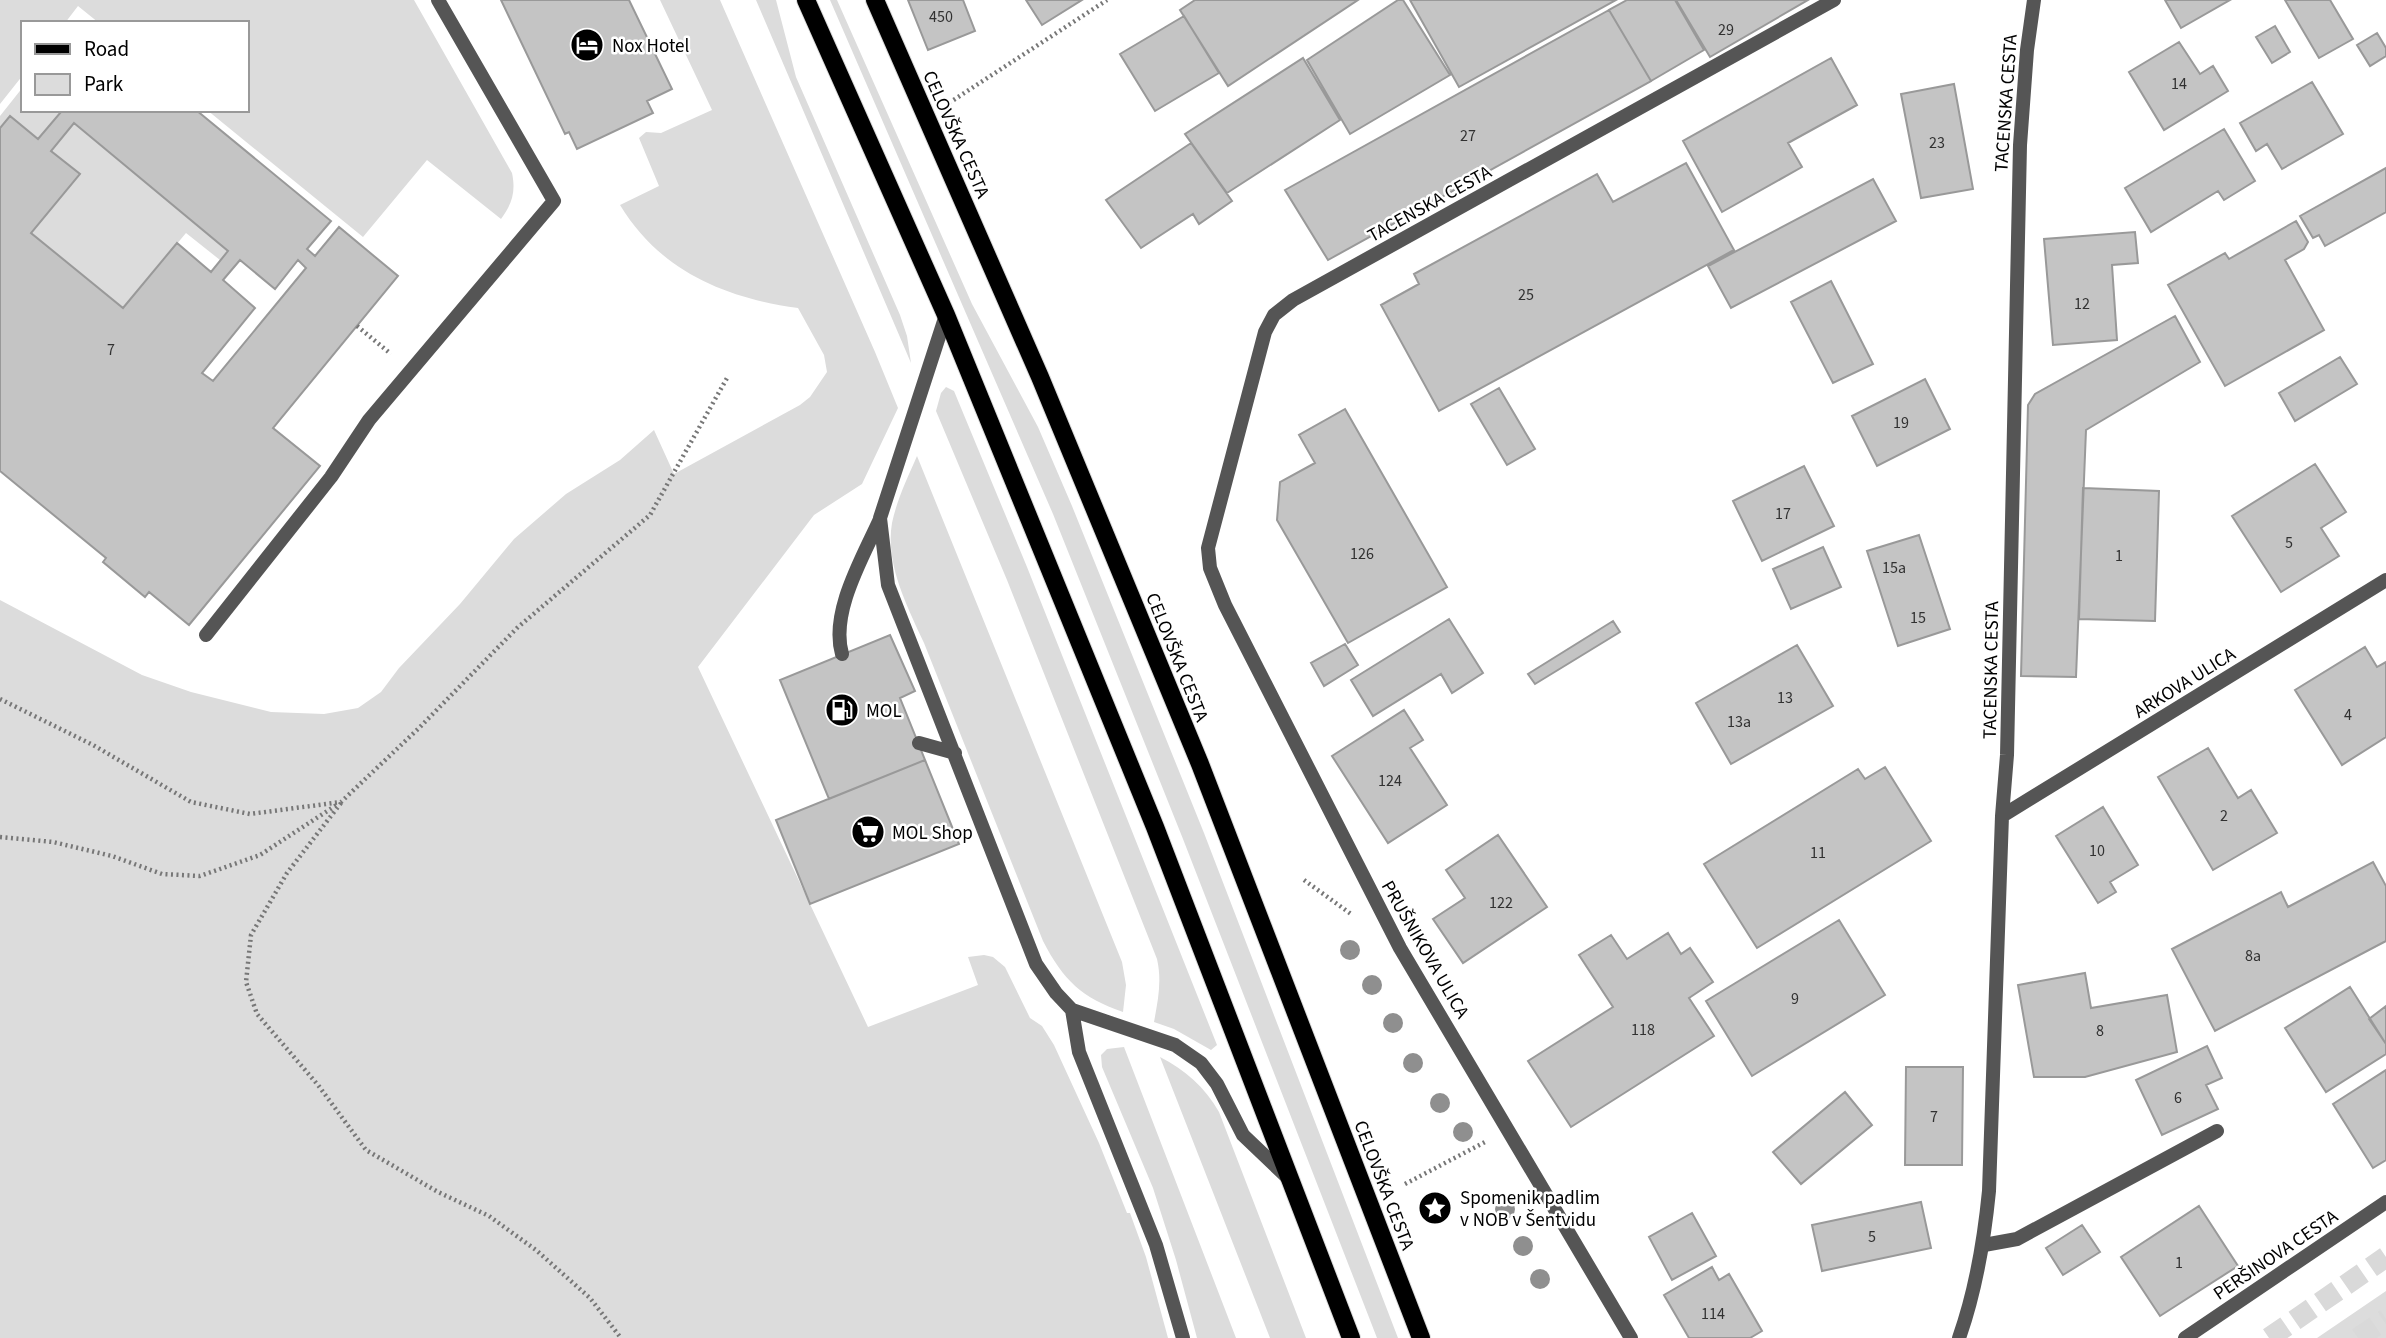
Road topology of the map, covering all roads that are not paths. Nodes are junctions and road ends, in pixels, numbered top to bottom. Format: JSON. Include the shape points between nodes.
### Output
{"nodes":[{"id":1,"x":438,"y":0,"type":"edge"},
{"id":2,"x":806,"y":0,"type":"edge"},
{"id":3,"x":875,"y":0,"type":"edge"},
{"id":4,"x":1834,"y":0,"type":"edge"},
{"id":5,"x":2034,"y":0,"type":"edge"},
{"id":6,"x":946,"y":315,"type":"junction"},
{"id":7,"x":880,"y":517,"type":"junction"},
{"id":8,"x":1210,"y":568,"type":"joint"},
{"id":9,"x":2386,"y":580,"type":"edge"},
{"id":10,"x":206,"y":635,"type":"dead end"},
{"id":11,"x":842,"y":654,"type":"dead end"},
{"id":12,"x":919,"y":743,"type":"dead end"},
{"id":13,"x":955,"y":753,"type":"junction"},
{"id":14,"x":2002,"y":816,"type":"junction"},
{"id":15,"x":1072,"y":1010,"type":"junction"},
{"id":16,"x":2217,"y":1131,"type":"dead end"},
{"id":17,"x":1290,"y":1180,"type":"junction"},
{"id":18,"x":2386,"y":1202,"type":"edge"},
{"id":19,"x":1984,"y":1245,"type":"junction"},
{"id":20,"x":1183,"y":1338,"type":"edge"},
{"id":21,"x":1351,"y":1338,"type":"edge"},
{"id":22,"x":1422,"y":1338,"type":"edge"},
{"id":23,"x":1632,"y":1338,"type":"edge"},
{"id":24,"x":1959,"y":1338,"type":"edge"},
{"id":25,"x":2185,"y":1338,"type":"edge"}],
"edges":[{"from":1,"to":10,"type":"street","via":[[554,201],[369,420],[331,477]]},
{"from":2,"to":6,"type":"main road"},
{"from":3,"to":22,"type":"main road","name":"CELOVŠKA CESTA","via":[[1040,377],[1189,738]]},
{"from":4,"to":8,"type":"street","name":"TACENSKA CESTA","via":[[1293,300],[1274,315],[1265,332],[1210,532]]},
{"from":5,"to":14,"type":"street","name":"TACENSKA CESTA","via":[[2020,145]]},
{"from":6,"to":7,"type":"street"},
{"from":6,"to":17,"type":"main road","via":[[1154,827]]},
{"from":7,"to":11,"type":"street","via":[[844,602]]},
{"from":7,"to":13,"type":"street","via":[[888,584]]},
{"from":8,"to":23,"type":"street","name":"PRUŠNIKOVA ULICA","via":[[1400,948]]},
{"from":9,"to":14,"type":"street","name":"ARKOVA ULICA"},
{"from":12,"to":13,"type":"street"},
{"from":13,"to":15,"type":"street","via":[[1036,964]]},
{"from":14,"to":19,"type":"street","name":"TACENSKA CESTA"},
{"from":15,"to":17,"type":"street","via":[[1175,1045],[1201,1063],[1243,1135]]},
{"from":15,"to":20,"type":"street","via":[[1079,1052],[1156,1245]]},
{"from":16,"to":19,"type":"street","via":[[2017,1239]]},
{"from":17,"to":21,"type":"main road"},
{"from":18,"to":25,"type":"street","name":"PERŠINOVA CESTA"},
{"from":19,"to":24,"type":"street","name":"TACENSKA CESTA"}]}
